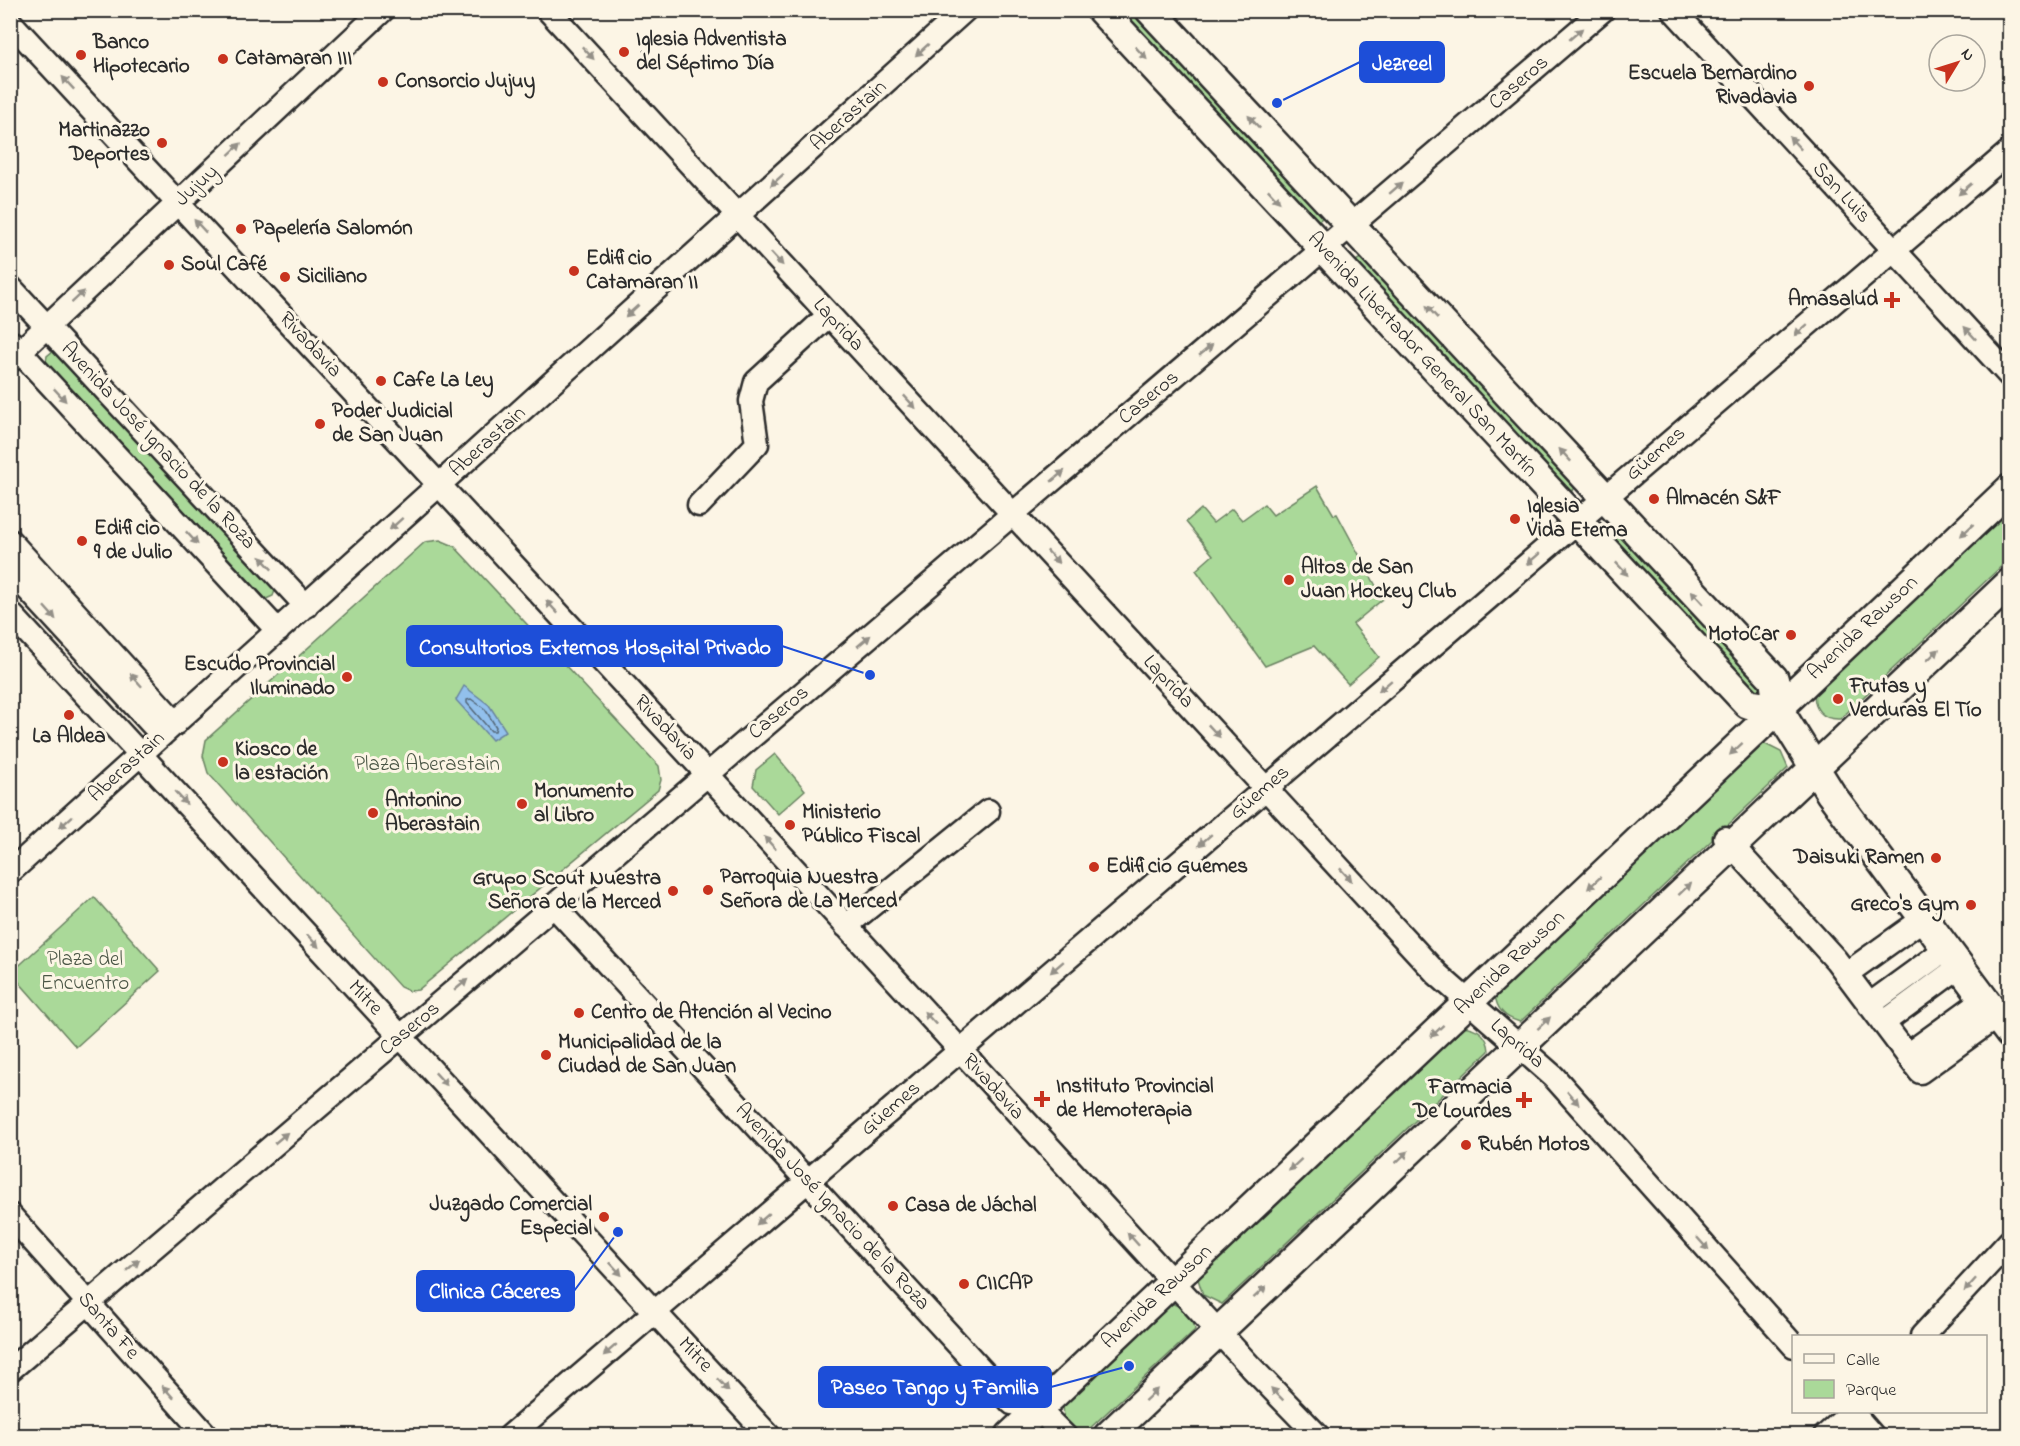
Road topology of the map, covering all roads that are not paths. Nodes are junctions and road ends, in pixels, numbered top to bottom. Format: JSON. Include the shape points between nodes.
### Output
{"nodes":[{"id":1,"x":383,"y":10,"type":"edge"},
{"id":2,"x":548,"y":10,"type":"edge"},
{"id":3,"x":965,"y":10,"type":"edge"},
{"id":4,"x":1101,"y":10,"type":"edge"},
{"id":5,"x":1150,"y":10,"type":"edge"},
{"id":6,"x":1603,"y":10,"type":"edge"},
{"id":7,"x":1673,"y":10,"type":"edge"},
{"id":8,"x":10,"y":22,"type":"edge"},
{"id":9,"x":2010,"y":151,"type":"edge"},
{"id":10,"x":178,"y":203,"type":"junction"},
{"id":11,"x":738,"y":216,"type":"junction"},
{"id":12,"x":1351,"y":226,"type":"junction"},
{"id":13,"x":1324,"y":250,"type":"junction"},
{"id":14,"x":1894,"y":250,"type":"junction"},
{"id":15,"x":10,"y":287,"type":"edge"},
{"id":16,"x":829,"y":315,"type":"junction"},
{"id":17,"x":47,"y":326,"type":"junction"},
{"id":18,"x":14,"y":352,"type":"edge"},
{"id":19,"x":2010,"y":376,"type":"edge"},
{"id":20,"x":440,"y":485,"type":"junction"},
{"id":21,"x":2010,"y":489,"type":"edge"},
{"id":22,"x":1605,"y":497,"type":"junction"},
{"id":23,"x":699,"y":505,"type":"dead end"},
{"id":24,"x":1013,"y":514,"type":"junction"},
{"id":25,"x":1577,"y":521,"type":"junction"},
{"id":26,"x":10,"y":541,"type":"edge"},
{"id":27,"x":10,"y":570,"type":"edge"},
{"id":28,"x":2010,"y":583,"type":"edge"},
{"id":29,"x":306,"y":606,"type":"junction"},
{"id":30,"x":10,"y":613,"type":"edge"},
{"id":31,"x":278,"y":631,"type":"junction"},
{"id":32,"x":1778,"y":709,"type":"junction"},
{"id":33,"x":169,"y":729,"type":"junction"},
{"id":34,"x":141,"y":754,"type":"junction"},
{"id":35,"x":1814,"y":767,"type":"junction"},
{"id":36,"x":708,"y":775,"type":"junction"},
{"id":37,"x":1266,"y":788,"type":"junction"},
{"id":38,"x":988,"y":811,"type":"dead end"},
{"id":39,"x":1728,"y":842,"type":"junction"},
{"id":40,"x":10,"y":872,"type":"edge"},
{"id":41,"x":554,"y":906,"type":"junction"},
{"id":42,"x":846,"y":926,"type":"junction"},
{"id":43,"x":1958,"y":966,"type":"edge"},
{"id":44,"x":1468,"y":1002,"type":"junction"},
{"id":45,"x":1873,"y":1009,"type":"junction"},
{"id":46,"x":401,"y":1036,"type":"junction"},
{"id":47,"x":1519,"y":1046,"type":"junction"},
{"id":48,"x":960,"y":1050,"type":"junction"},
{"id":49,"x":807,"y":1181,"type":"junction"},
{"id":50,"x":10,"y":1215,"type":"edge"},
{"id":51,"x":2010,"y":1241,"type":"edge"},
{"id":52,"x":1172,"y":1282,"type":"junction"},
{"id":53,"x":89,"y":1303,"type":"junction"},
{"id":54,"x":655,"y":1312,"type":"junction"},
{"id":55,"x":1218,"y":1332,"type":"junction"},
{"id":56,"x":1923,"y":1335,"type":"edge"},
{"id":57,"x":1792,"y":1344,"type":"edge"},
{"id":58,"x":10,"y":1370,"type":"edge"},
{"id":59,"x":1851,"y":1413,"type":"edge"},
{"id":60,"x":1853,"y":1413,"type":"edge"},
{"id":61,"x":1020,"y":1422,"type":"edge"},
{"id":62,"x":207,"y":1436,"type":"edge"},
{"id":63,"x":510,"y":1436,"type":"edge"},
{"id":64,"x":769,"y":1436,"type":"edge"},
{"id":65,"x":1065,"y":1436,"type":"edge"},
{"id":66,"x":1108,"y":1436,"type":"edge"},
{"id":67,"x":1318,"y":1436,"type":"edge"},
{"id":68,"x":1825,"y":1436,"type":"edge"},
{"id":69,"x":1873,"y":1436,"type":"edge"}],
"edges":[{"from":10,"to":1,"type":"street","name":"Jujuy","one_way":true},
{"from":2,"to":11,"type":"street","name":"Laprida","one_way":true},
{"from":3,"to":11,"type":"street","name":"Aberastain","one_way":true},
{"from":4,"to":13,"type":"main road","name":"Avenida Libertador General San Martín","one_way":true},
{"from":12,"to":5,"type":"main road","name":"Avenida Libertador General San Martín","one_way":true},
{"from":12,"to":6,"type":"street","name":"Caseros","one_way":true},
{"from":14,"to":7,"type":"street","name":"San Luis","one_way":true},
{"from":10,"to":8,"type":"street","name":"Rivadavia","one_way":true},
{"from":9,"to":14,"type":"street","name":"Güemes","one_way":true},
{"from":17,"to":10,"type":"street","name":"Jujuy","one_way":true},
{"from":20,"to":10,"type":"street","name":"Rivadavia","one_way":true},
{"from":11,"to":16,"type":"street","name":"Laprida","one_way":true},
{"from":11,"to":20,"type":"street","name":"Aberastain","one_way":true},
{"from":12,"to":13,"type":"street","name":"Caseros"},
{"from":22,"to":12,"type":"main road","name":"Avenida Libertador General San Martín","one_way":true},
{"from":24,"to":13,"type":"street","name":"Caseros","one_way":true},
{"from":13,"to":25,"type":"main road","name":"Avenida Libertador General San Martín"},
{"from":19,"to":14,"type":"street","name":"San Luis","one_way":true},
{"from":14,"to":22,"type":"street","name":"Güemes","one_way":true},
{"from":15,"to":17,"type":"street","name":"Avenida José Ignacio de la Roza"},
{"from":16,"to":23,"type":"street","via":[[756,382],[751,401],[758,444]]},
{"from":16,"to":24,"type":"street","name":"Laprida","one_way":true},
{"from":17,"to":18,"type":"street","name":"Jujuy"},
{"from":29,"to":17,"type":"street","name":"Avenida José Ignacio de la Roza","one_way":true},
{"from":18,"to":31,"type":"street","name":"Avenida José Ignacio de la Roza","one_way":true},
{"from":20,"to":29,"type":"street","name":"Aberastain","one_way":true},
{"from":36,"to":20,"type":"street","name":"Rivadavia","one_way":true},
{"from":21,"to":32,"type":"main road","name":"Avenida Rawson","one_way":true},
{"from":22,"to":25,"type":"street","name":"Güemes"},
{"from":32,"to":22,"type":"main road","name":"Avenida Libertador General San Martín","one_way":true,"via":[[1774,679]]},
{"from":36,"to":24,"type":"street","name":"Caseros","one_way":true},
{"from":24,"to":37,"type":"street","name":"Laprida","one_way":true},
{"from":25,"to":32,"type":"main road","name":"Avenida Libertador General San Martín","one_way":true,"via":[[1748,704]]},
{"from":25,"to":37,"type":"street","name":"Güemes","one_way":true},
{"from":33,"to":26,"type":"street","one_way":true},
{"from":27,"to":33,"type":"street","one_way":true},
{"from":35,"to":28,"type":"main road","one_way":true},
{"from":29,"to":31,"type":"street","name":"Aberastain"},
{"from":30,"to":34,"type":"street","name":"Mitre"},
{"from":31,"to":33,"type":"street","name":"Aberastain"},
{"from":32,"to":35,"type":"main road","name":"Avenida Libertador General San Martín"},
{"from":32,"to":44,"type":"main road","name":"Avenida Rawson","one_way":true},
{"from":33,"to":34,"type":"street","name":"Aberastain"},
{"from":34,"to":40,"type":"street","name":"Aberastain","one_way":true},
{"from":34,"to":46,"type":"street","name":"Mitre","one_way":true},
{"from":35,"to":39,"type":"main road"},
{"from":35,"to":43,"type":"main road","name":"Avenida Libertador General San Martín"},
{"from":36,"to":41,"type":"street","name":"Caseros"},
{"from":42,"to":36,"type":"street","name":"Rivadavia","one_way":true},
{"from":37,"to":44,"type":"street","name":"Laprida","one_way":true,"via":[[1437,974]]},
{"from":37,"to":48,"type":"street","name":"Güemes","one_way":true},
{"from":38,"to":42,"type":"street"},
{"from":39,"to":45,"type":"street"},
{"from":47,"to":39,"type":"main road","one_way":true},
{"from":46,"to":41,"type":"street","name":"Caseros","one_way":true},
{"from":41,"to":49,"type":"street","name":"Avenida José Ignacio de la Roza"},
{"from":48,"to":42,"type":"street","name":"Rivadavia","one_way":true},
{"from":43,"to":45,"type":"street"},
{"from":43,"to":45,"type":"street"},
{"from":43,"to":45,"type":"street"},
{"from":43,"to":45,"type":"street","via":[[1920,1072]]},
{"from":44,"to":47,"type":"street","name":"Laprida"},
{"from":44,"to":52,"type":"main road","name":"Avenida Rawson","one_way":true},
{"from":53,"to":46,"type":"street","name":"Caseros","one_way":true},
{"from":46,"to":54,"type":"street","name":"Mitre","one_way":true},
{"from":55,"to":47,"type":"main road","one_way":true},
{"from":47,"to":57,"type":"street","name":"Laprida","one_way":true,"via":[[1554,1077]]},
{"from":48,"to":49,"type":"street","name":"Güemes"},
{"from":52,"to":48,"type":"street","name":"Rivadavia","one_way":true},
{"from":49,"to":54,"type":"street","name":"Güemes","one_way":true},
{"from":49,"to":61,"type":"street","name":"Avenida José Ignacio de la Roza"},
{"from":50,"to":53,"type":"street","name":"Santa Fe"},
{"from":51,"to":56,"type":"street","one_way":true},
{"from":52,"to":55,"type":"street","name":"Rivadavia"},
{"from":52,"to":61,"type":"main road","name":"Avenida Rawson"},
{"from":53,"to":58,"type":"street","name":"Caseros"},
{"from":62,"to":53,"type":"street","name":"Santa Fe","one_way":true},
{"from":54,"to":63,"type":"street","name":"Güemes","one_way":true},
{"from":54,"to":64,"type":"street","name":"Mitre","one_way":true},
{"from":66,"to":55,"type":"main road","one_way":true},
{"from":67,"to":55,"type":"street","name":"Rivadavia","one_way":true},
{"from":59,"to":68,"type":"street"},
{"from":60,"to":69,"type":"street"},
{"from":61,"to":65,"type":"street","name":"Avenida José Ignacio de la Roza"}]}
